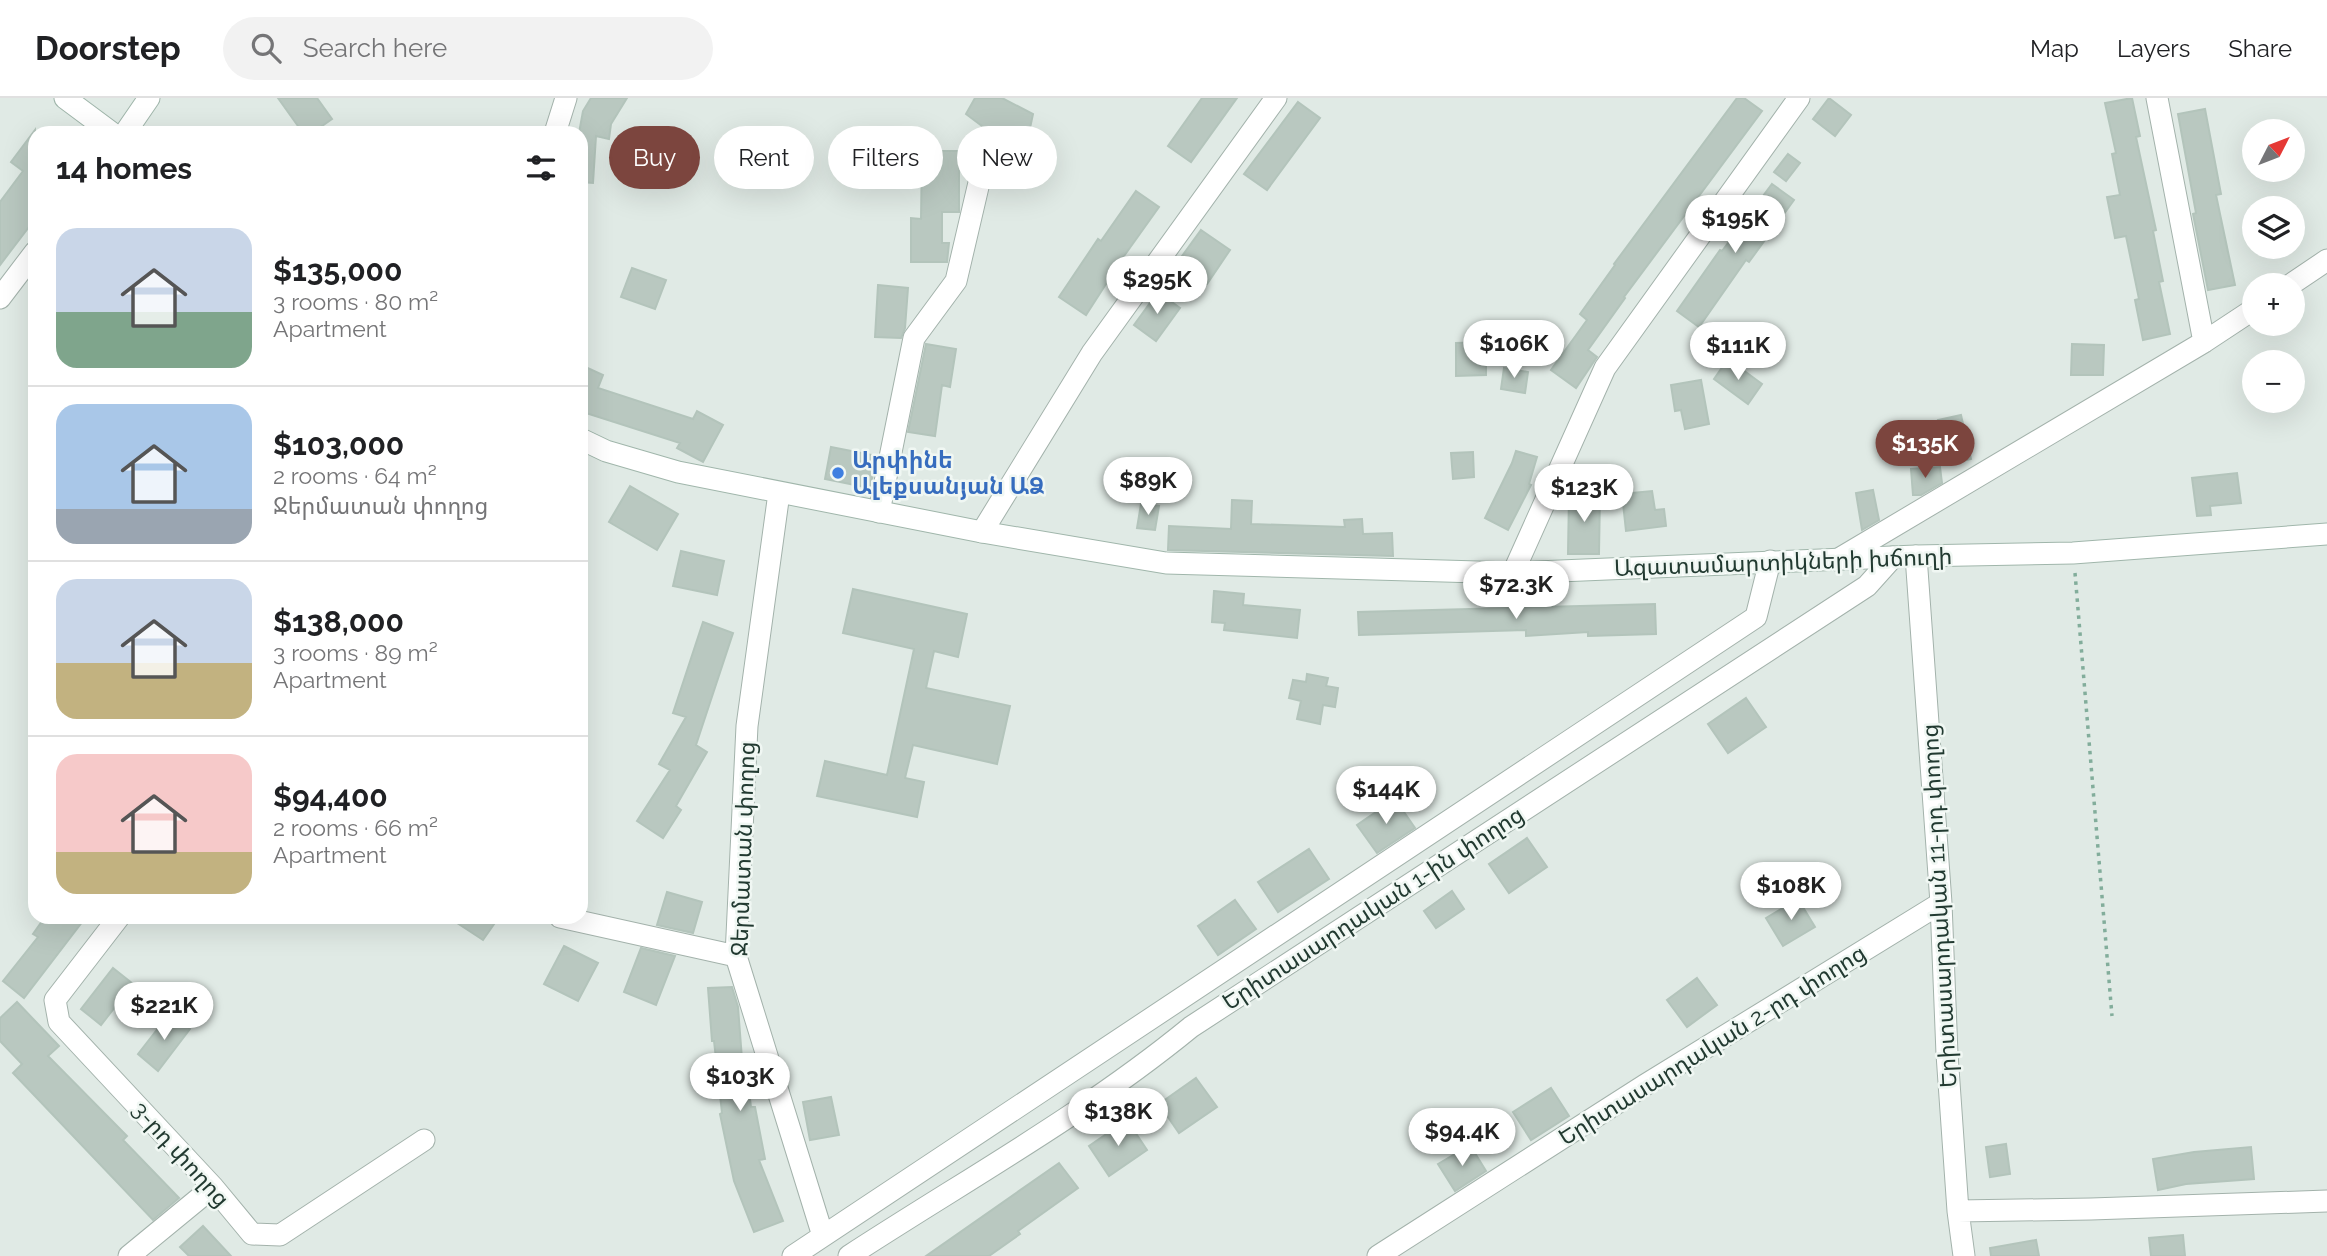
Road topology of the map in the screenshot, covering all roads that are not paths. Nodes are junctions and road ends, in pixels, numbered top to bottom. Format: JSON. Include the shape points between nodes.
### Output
{"nodes":[{"id":1,"x":65,"y":98,"type":"edge"},
{"id":2,"x":149,"y":98,"type":"edge"},
{"id":3,"x":566,"y":98,"type":"edge"},
{"id":4,"x":1276,"y":98,"type":"edge"},
{"id":5,"x":1799,"y":98,"type":"edge"},
{"id":6,"x":2157,"y":98,"type":"edge"},
{"id":7,"x":103,"y":126,"type":"edge"},
{"id":8,"x":130,"y":126,"type":"edge"},
{"id":9,"x":557,"y":126,"type":"edge"},
{"id":10,"x":978,"y":189,"type":"edge"},
{"id":11,"x":2327,"y":260,"type":"edge"},
{"id":12,"x":28,"y":261,"type":"edge"},
{"id":13,"x":2305,"y":275,"type":"edge"},
{"id":14,"x":0,"y":298,"type":"edge"},
{"id":15,"x":2242,"y":317,"type":"edge"},
{"id":16,"x":2204,"y":342,"type":"junction"},
{"id":17,"x":588,"y":442,"type":"edge"},
{"id":18,"x":779,"y":493,"type":"junction"},
{"id":19,"x":879,"y":512,"type":"junction"},
{"id":20,"x":982,"y":532,"type":"junction"},
{"id":21,"x":2327,"y":534,"type":"edge"},
{"id":22,"x":1916,"y":556,"type":"junction"},
{"id":23,"x":1893,"y":557,"type":"junction"},
{"id":24,"x":1837,"y":560,"type":"junction"},
{"id":25,"x":1770,"y":561,"type":"junction"},
{"id":26,"x":1513,"y":573,"type":"junction"},
{"id":27,"x":1941,"y":903,"type":"junction"},
{"id":28,"x":588,"y":923,"type":"edge"},
{"id":29,"x":114,"y":924,"type":"edge"},
{"id":30,"x":736,"y":956,"type":"junction"},
{"id":31,"x":425,"y":1140,"type":"dead end"},
{"id":32,"x":213,"y":1187,"type":"junction"},
{"id":33,"x":2327,"y":1201,"type":"edge"},
{"id":34,"x":1958,"y":1210,"type":"junction"},
{"id":35,"x":823,"y":1236,"type":"junction"},
{"id":36,"x":129,"y":1256,"type":"edge"},
{"id":37,"x":793,"y":1256,"type":"edge"},
{"id":38,"x":849,"y":1256,"type":"edge"},
{"id":39,"x":1378,"y":1256,"type":"edge"},
{"id":40,"x":1964,"y":1256,"type":"edge"}],
"edges":[{"from":1,"to":7,"type":"street"},
{"from":2,"to":8,"type":"street"},
{"from":3,"to":9,"type":"street"},
{"from":4,"to":20,"type":"street","via":[[1092,353]]},
{"from":5,"to":26,"type":"street","via":[[1605,368]]},
{"from":6,"to":16,"type":"street"},
{"from":10,"to":19,"type":"street","via":[[956,281],[914,338]]},
{"from":11,"to":13,"type":"street"},
{"from":12,"to":14,"type":"street"},
{"from":15,"to":16,"type":"street"},
{"from":16,"to":24,"type":"street"},
{"from":17,"to":18,"type":"street","name":"Ազատամարտիկների խճուղի","via":[[678,472]]},
{"from":18,"to":19,"type":"street","name":"Ազատամարտիկների խճուղի"},
{"from":18,"to":30,"type":"street","name":"Ջերմատան փողոց","via":[[747,726]]},
{"from":19,"to":20,"type":"street","name":"Ազատամարտիկների խճուղի"},
{"from":20,"to":26,"type":"street","name":"Ազատամարտիկների խճուղի","via":[[1166,563]]},
{"from":21,"to":22,"type":"street","name":"Ազատամարտիկների խճուղի","via":[[2073,553]]},
{"from":22,"to":23,"type":"street","name":"Ազատամարտիկների խճուղի"},
{"from":22,"to":27,"type":"street","name":"Երիտասարդական 11-րդ փողոց"},
{"from":23,"to":24,"type":"street","name":"Ազատամարտիկների խճուղի"},
{"from":23,"to":38,"type":"street","name":"Երիտասարդական 1-ին փողոց","via":[[1867,586],[1191,1027],[1140,1069],[1027,1145]]},
{"from":24,"to":25,"type":"street","name":"Ազատամարտիկների խճուղի"},
{"from":25,"to":26,"type":"street","name":"Ազատամարտիկների խճուղի"},
{"from":25,"to":35,"type":"street","via":[[1756,617]]},
{"from":27,"to":34,"type":"street","name":"Երիտասարդական 11-րդ փողոց"},
{"from":27,"to":39,"type":"street","name":"Երիտասարդական 2-րդ փողոց"},
{"from":28,"to":30,"type":"street"},
{"from":29,"to":32,"type":"street","name":"3-րդ փողոց","via":[[55,1000],[59,1022]]},
{"from":30,"to":35,"type":"street","name":"Ջերմատան փողոց"},
{"from":31,"to":32,"type":"street","name":"3-րդ փողոց","via":[[280,1234],[252,1234]]},
{"from":32,"to":36,"type":"street"},
{"from":33,"to":34,"type":"street"},
{"from":34,"to":40,"type":"street","name":"Երիտասարդական 11-րդ փողոց"},
{"from":35,"to":37,"type":"street"}]}
